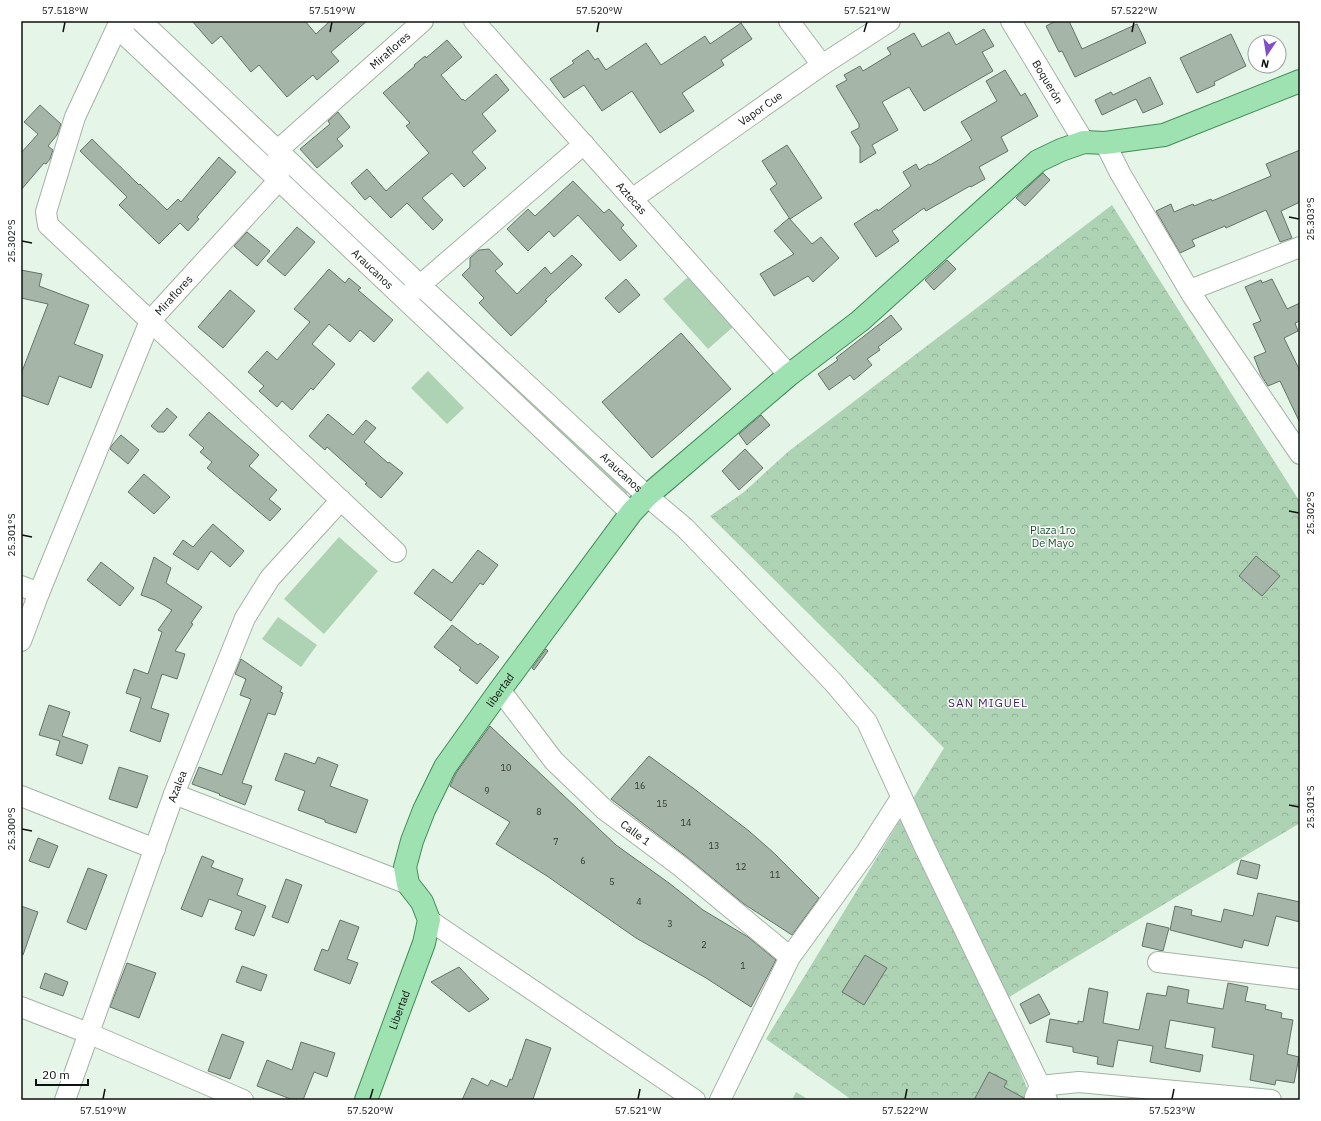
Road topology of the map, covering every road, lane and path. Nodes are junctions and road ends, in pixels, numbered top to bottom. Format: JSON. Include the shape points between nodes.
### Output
{"nodes":[{"id":1,"x":120,"y":21,"type":"edge"},
{"id":2,"x":124,"y":21,"type":"edge"},
{"id":3,"x":141,"y":21,"type":"edge"},
{"id":4,"x":423,"y":21,"type":"edge"},
{"id":5,"x":474,"y":21,"type":"edge"},
{"id":6,"x":789,"y":21,"type":"edge"},
{"id":7,"x":890,"y":21,"type":"edge"},
{"id":8,"x":1011,"y":21,"type":"edge"},
{"id":9,"x":822,"y":65,"type":"junction"},
{"id":10,"x":1300,"y":81,"type":"edge"},
{"id":11,"x":1094,"y":142,"type":"junction"},
{"id":12,"x":584,"y":144,"type":"junction"},
{"id":13,"x":278,"y":150,"type":"junction"},
{"id":14,"x":279,"y":180,"type":"junction"},
{"id":15,"x":632,"y":199,"type":"junction"},
{"id":16,"x":1300,"y":247,"type":"edge"},
{"id":17,"x":419,"y":284,"type":"junction"},
{"id":18,"x":1190,"y":290,"type":"junction"},
{"id":19,"x":405,"y":299,"type":"junction"},
{"id":20,"x":150,"y":321,"type":"junction"},
{"id":21,"x":789,"y":375,"type":"junction"},
{"id":22,"x":1300,"y":454,"type":"edge"},
{"id":23,"x":647,"y":496,"type":"junction"},
{"id":24,"x":341,"y":500,"type":"junction"},
{"id":25,"x":631,"y":513,"type":"junction"},
{"id":26,"x":396,"y":552,"type":"dead end"},
{"id":27,"x":21,"y":586,"type":"edge"},
{"id":28,"x":39,"y":593,"type":"junction"},
{"id":29,"x":21,"y":641,"type":"edge"},
{"id":30,"x":500,"y":690,"type":"junction"},
{"id":31,"x":174,"y":794,"type":"junction"},
{"id":32,"x":21,"y":796,"type":"edge"},
{"id":33,"x":902,"y":798,"type":"junction"},
{"id":34,"x":154,"y":849,"type":"junction"},
{"id":35,"x":408,"y":884,"type":"junction"},
{"id":36,"x":429,"y":920,"type":"junction"},
{"id":37,"x":790,"y":957,"type":"junction"},
{"id":38,"x":1158,"y":962,"type":"dead end"},
{"id":39,"x":1300,"y":979,"type":"edge"},
{"id":40,"x":21,"y":1007,"type":"edge"},
{"id":41,"x":88,"y":1033,"type":"junction"},
{"id":42,"x":1040,"y":1095,"type":"edge"},
{"id":43,"x":65,"y":1100,"type":"edge"},
{"id":44,"x":243,"y":1100,"type":"edge"},
{"id":45,"x":366,"y":1100,"type":"edge"},
{"id":46,"x":695,"y":1100,"type":"edge"},
{"id":47,"x":720,"y":1100,"type":"edge"},
{"id":48,"x":1271,"y":1100,"type":"edge"}],
"edges":[{"from":1,"to":20,"type":"street","via":[[76,117],[46,212],[48,225]]},
{"from":2,"to":14,"type":"street","name":"Araucanos","via":[[125,34]]},
{"from":3,"to":13,"type":"street","name":"Araucanos"},
{"from":4,"to":13,"type":"street","name":"Miraflores"},
{"from":5,"to":12,"type":"street","name":"Aztecas"},
{"from":6,"to":9,"type":"street"},
{"from":7,"to":9,"type":"street","name":"Vapor Cue"},
{"from":8,"to":11,"type":"street","name":"Boquerón"},
{"from":9,"to":15,"type":"street","name":"Vapor Cue"},
{"from":10,"to":11,"type":"main road","name":"libertad","via":[[1164,135]]},
{"from":11,"to":18,"type":"street","name":"Boquerón","via":[[1120,173]]},
{"from":11,"to":21,"type":"main road","name":"libertad","via":[[1061,150],[1038,161],[860,321]]},
{"from":12,"to":15,"type":"street","name":"Aztecas"},
{"from":12,"to":17,"type":"street"},
{"from":13,"to":14,"type":"street"},
{"from":13,"to":17,"type":"street","name":"Araucanos"},
{"from":14,"to":19,"type":"street","name":"Araucanos"},
{"from":14,"to":20,"type":"street","name":"Miraflores"},
{"from":15,"to":21,"type":"street","name":"Aztecas"},
{"from":16,"to":18,"type":"street"},
{"from":17,"to":19,"type":"street"},
{"from":17,"to":23,"type":"street","name":"Araucanos"},
{"from":18,"to":22,"type":"street","name":"Boquerón"},
{"from":19,"to":25,"type":"street","name":"Araucanos"},
{"from":20,"to":24,"type":"street"},
{"from":20,"to":28,"type":"street","name":"Miraflores"},
{"from":21,"to":23,"type":"main road","name":"libertad"},
{"from":23,"to":25,"type":"main road","name":"libertad"},
{"from":23,"to":33,"type":"street","name":"Araucanos","via":[[685,528],[833,682],[862,716]]},
{"from":24,"to":26,"type":"street"},
{"from":24,"to":31,"type":"street","name":"Azalea","via":[[270,578],[244,618]]},
{"from":25,"to":30,"type":"main road","name":"libertad"},
{"from":27,"to":28,"type":"street"},
{"from":28,"to":29,"type":"street","name":"Miraflores"},
{"from":30,"to":35,"type":"main road","name":"libertad","via":[[445,767],[424,810],[405,867]]},
{"from":30,"to":37,"type":"street","name":"Calle 1","via":[[554,761],[605,810],[680,866]]},
{"from":31,"to":34,"type":"street","name":"Azalea"},
{"from":31,"to":35,"type":"street"},
{"from":32,"to":34,"type":"street"},
{"from":33,"to":37,"type":"street","via":[[865,854]]},
{"from":33,"to":42,"type":"street","name":"Araucanos"},
{"from":34,"to":41,"type":"street","name":"Azalea"},
{"from":35,"to":36,"type":"main road","via":[[422,902]]},
{"from":36,"to":45,"type":"main road","name":"Libertad","via":[[424,944]]},
{"from":36,"to":46,"type":"street"},
{"from":37,"to":47,"type":"street"},
{"from":38,"to":39,"type":"street"},
{"from":40,"to":41,"type":"street"},
{"from":41,"to":43,"type":"street","name":"Azalea"},
{"from":41,"to":44,"type":"street"},
{"from":42,"to":48,"type":"street","via":[[1079,1082]]}]}
